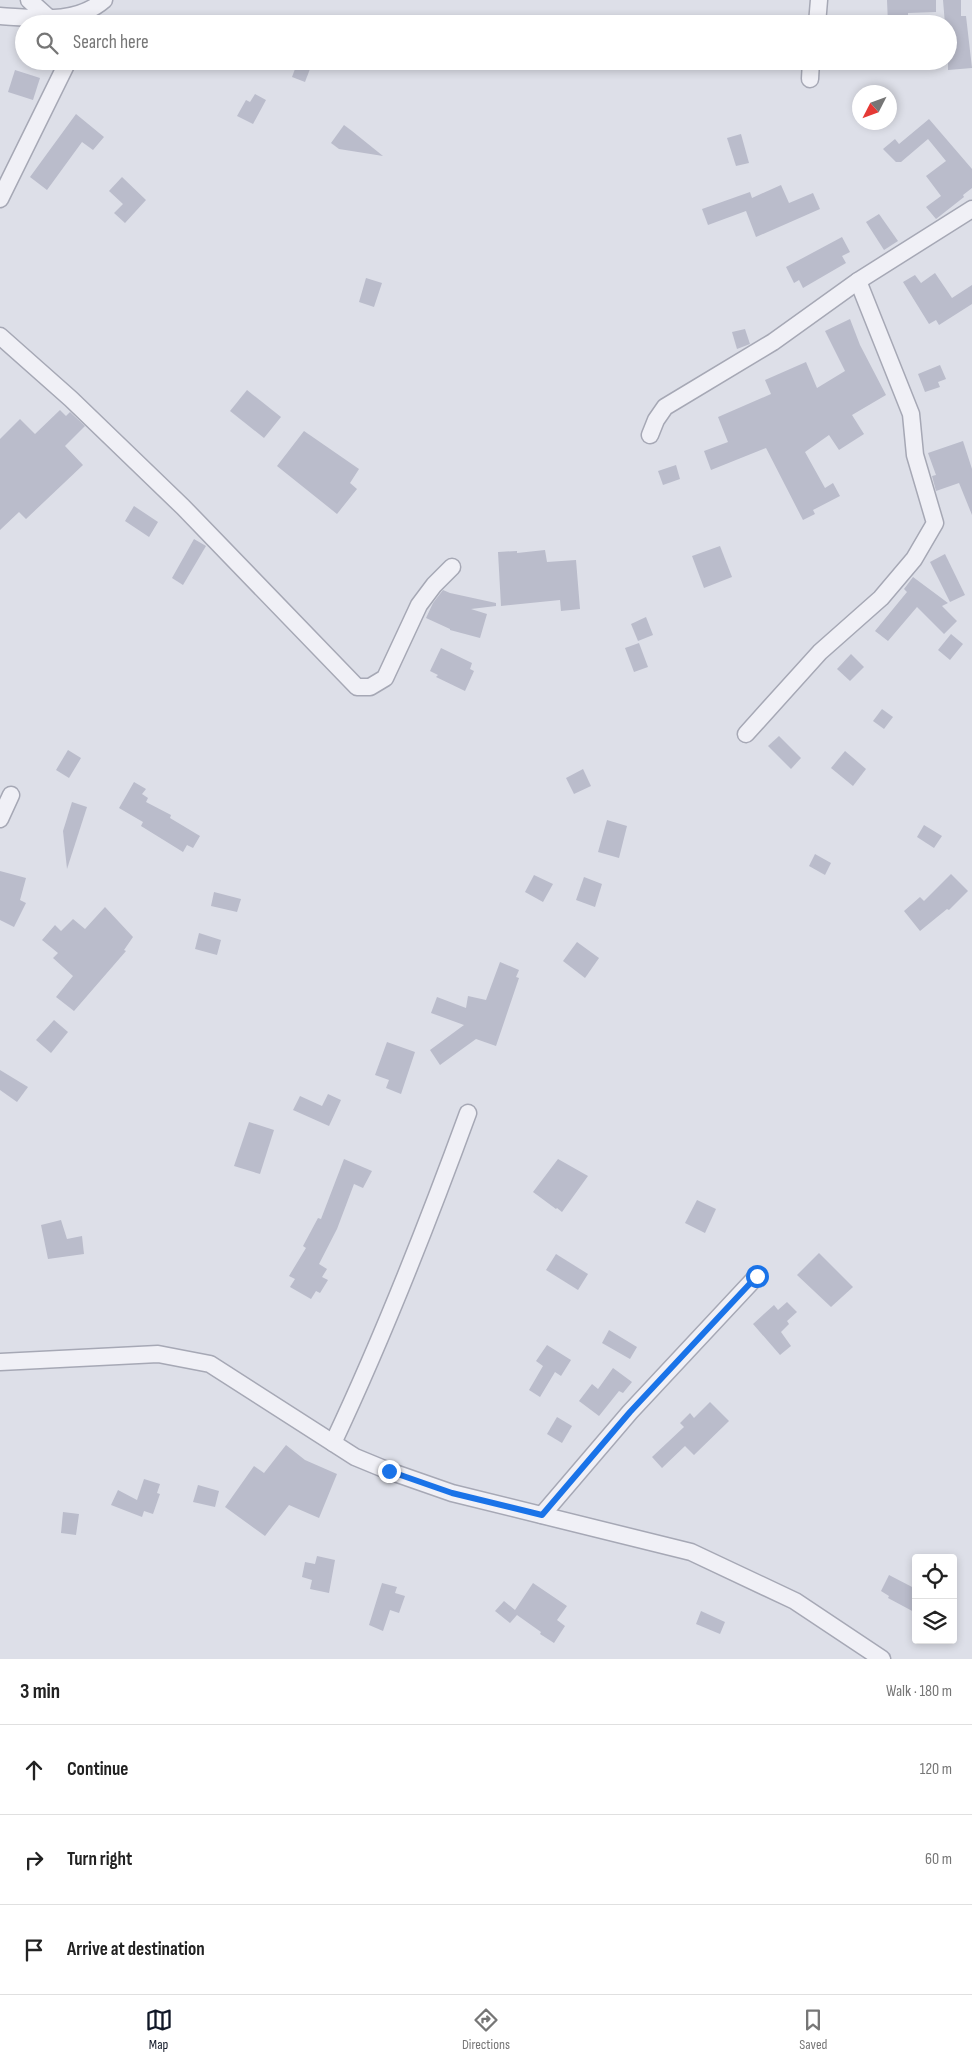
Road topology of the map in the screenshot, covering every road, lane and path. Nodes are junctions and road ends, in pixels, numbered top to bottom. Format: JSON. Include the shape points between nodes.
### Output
{"nodes":[{"id":1,"x":29,"y":0,"type":"edge"},
{"id":2,"x":104,"y":0,"type":"edge"},
{"id":3,"x":819,"y":0,"type":"edge"},
{"id":4,"x":46,"y":15,"type":"edge"},
{"id":5,"x":83,"y":15,"type":"edge"},
{"id":6,"x":818,"y":15,"type":"edge"},
{"id":7,"x":0,"y":16,"type":"edge"},
{"id":8,"x":15,"y":17,"type":"edge"},
{"id":9,"x":64,"y":70,"type":"edge"},
{"id":10,"x":810,"y":70,"type":"edge"},
{"id":11,"x":810,"y":79,"type":"dead end"},
{"id":12,"x":0,"y":199,"type":"edge"},
{"id":13,"x":972,"y":208,"type":"edge"},
{"id":14,"x":858,"y":281,"type":"junction"},
{"id":15,"x":0,"y":336,"type":"edge"},
{"id":16,"x":650,"y":435,"type":"dead end"},
{"id":17,"x":452,"y":567,"type":"dead end"},
{"id":18,"x":746,"y":734,"type":"dead end"},
{"id":19,"x":11,"y":795,"type":"dead end"},
{"id":20,"x":0,"y":819,"type":"edge"},
{"id":21,"x":468,"y":1113,"type":"dead end"},
{"id":22,"x":757,"y":1276,"type":"dead end"},
{"id":23,"x":0,"y":1362,"type":"edge"},
{"id":24,"x":333,"y":1443,"type":"junction"},
{"id":25,"x":542,"y":1515,"type":"junction"},
{"id":26,"x":882,"y":1659,"type":"edge"}],
"edges":[{"from":1,"to":4,"type":"street"},
{"from":2,"to":5,"type":"street"},
{"from":3,"to":6,"type":"street"},
{"from":7,"to":8,"type":"street"},
{"from":9,"to":12,"type":"street"},
{"from":10,"to":11,"type":"street"},
{"from":13,"to":14,"type":"street"},
{"from":14,"to":16,"type":"street","via":[[773,342],[665,407]]},
{"from":14,"to":18,"type":"street","via":[[911,414],[915,455],[935,523],[914,558],[881,598],[820,652]]},
{"from":15,"to":17,"type":"street","via":[[183,506],[358,687],[370,687],[385,678],[420,605]]},
{"from":19,"to":20,"type":"street"},
{"from":21,"to":24,"type":"street","via":[[424,1232]]},
{"from":22,"to":25,"type":"street","via":[[630,1412]]},
{"from":23,"to":24,"type":"street","via":[[158,1354],[210,1364]]},
{"from":24,"to":25,"type":"street","via":[[355,1457],[452,1493]]},
{"from":25,"to":26,"type":"street","via":[[691,1552],[795,1601]]}]}
